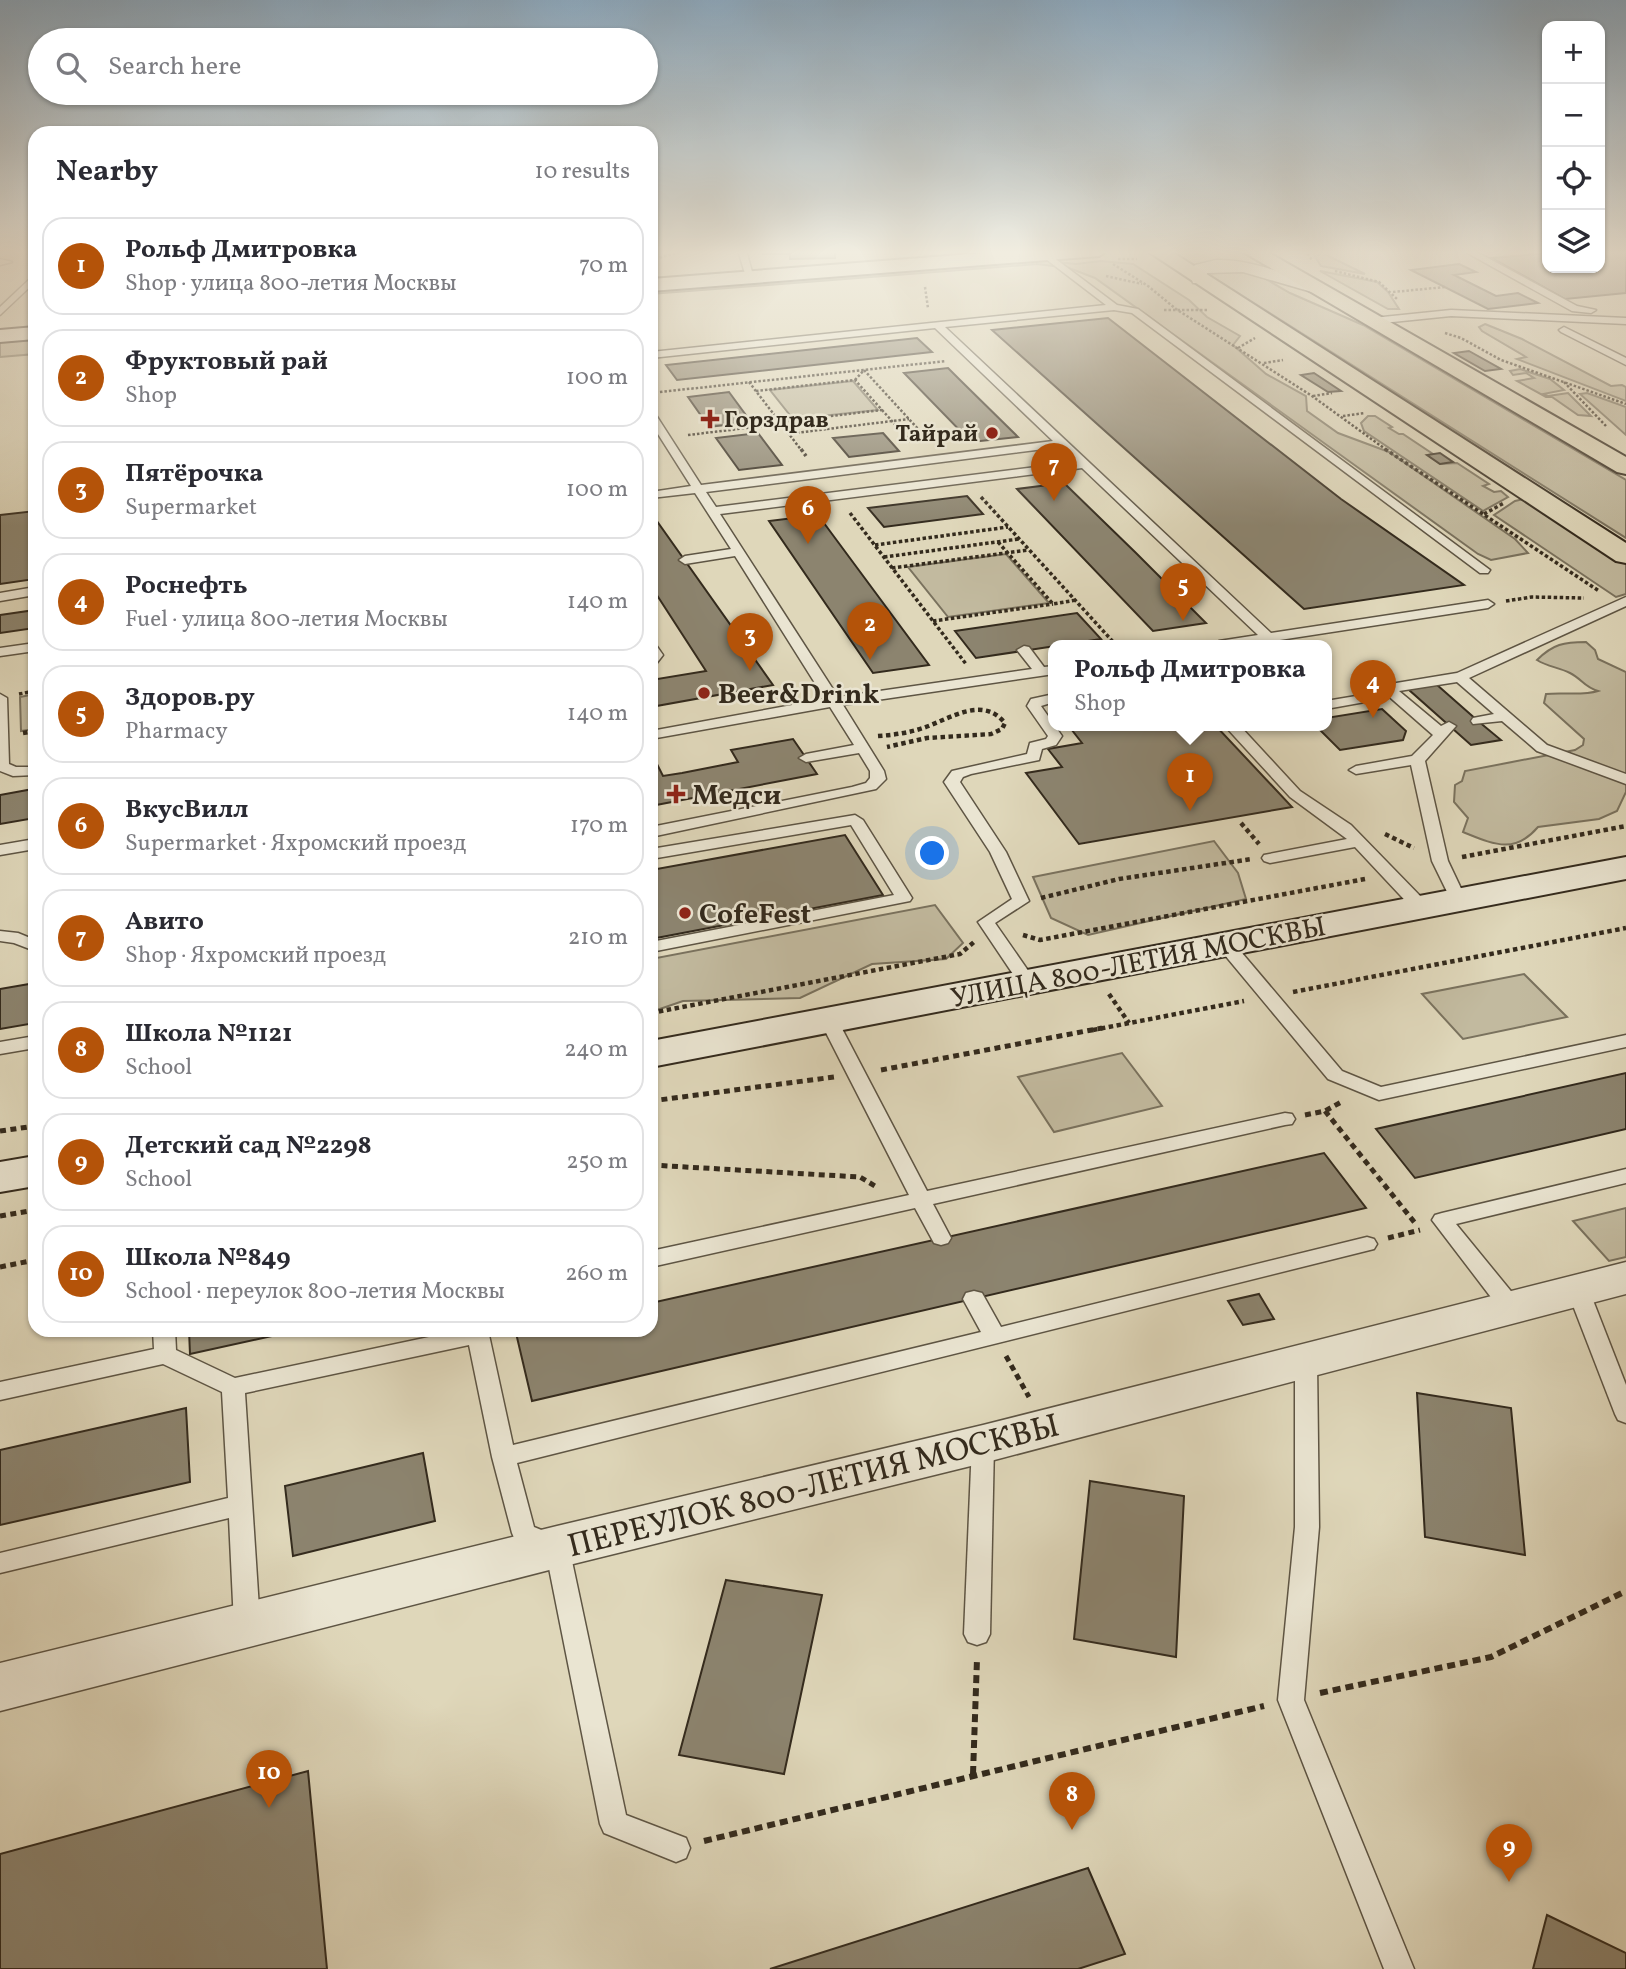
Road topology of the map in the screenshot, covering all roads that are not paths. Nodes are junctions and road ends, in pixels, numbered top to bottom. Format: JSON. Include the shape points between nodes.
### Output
{"nodes":[{"id":1,"x":776,"y":342,"type":"edge"},
{"id":2,"x":955,"y":342,"type":"edge"},
{"id":3,"x":1177,"y":342,"type":"edge"},
{"id":4,"x":1296,"y":342,"type":"edge"},
{"id":5,"x":1409,"y":342,"type":"edge"},
{"id":6,"x":1587,"y":342,"type":"edge"},
{"id":7,"x":658,"y":354,"type":"edge"},
{"id":8,"x":1626,"y":362,"type":"edge"},
{"id":9,"x":658,"y":426,"type":"edge"},
{"id":10,"x":1062,"y":443,"type":"junction"},
{"id":11,"x":885,"y":453,"type":"dead end"},
{"id":12,"x":895,"y":463,"type":"junction"},
{"id":13,"x":1084,"y":464,"type":"junction"},
{"id":14,"x":1626,"y":467,"type":"edge"},
{"id":15,"x":697,"y":488,"type":"junction"},
{"id":16,"x":658,"y":494,"type":"edge"},
{"id":17,"x":712,"y":511,"type":"junction"},
{"id":18,"x":738,"y":552,"type":"junction"},
{"id":19,"x":1626,"y":555,"type":"edge"},
{"id":20,"x":685,"y":560,"type":"dead end"},
{"id":21,"x":1484,"y":570,"type":"dead end"},
{"id":22,"x":28,"y":592,"type":"edge"},
{"id":23,"x":0,"y":597,"type":"edge"},
{"id":24,"x":1626,"y":601,"type":"edge"},
{"id":25,"x":1488,"y":604,"type":"dead end"},
{"id":26,"x":1268,"y":637,"type":"junction"},
{"id":27,"x":1250,"y":640,"type":"edge"},
{"id":28,"x":28,"y":648,"type":"edge"},
{"id":29,"x":1024,"y":650,"type":"dead end"},
{"id":30,"x":0,"y":652,"type":"edge"},
{"id":31,"x":1047,"y":671,"type":"edge"},
{"id":32,"x":1460,"y":677,"type":"junction"},
{"id":33,"x":1389,"y":688,"type":"junction"},
{"id":34,"x":0,"y":698,"type":"edge"},
{"id":35,"x":1048,"y":699,"type":"edge"},
{"id":36,"x":834,"y":702,"type":"junction"},
{"id":37,"x":1332,"y":704,"type":"edge"},
{"id":38,"x":1505,"y":716,"type":"junction"},
{"id":39,"x":1478,"y":721,"type":"dead end"},
{"id":40,"x":1048,"y":726,"type":"edge"},
{"id":41,"x":1052,"y":731,"type":"edge"},
{"id":42,"x":1237,"y":731,"type":"edge"},
{"id":43,"x":658,"y":734,"type":"edge"},
{"id":44,"x":862,"y":746,"type":"junction"},
{"id":45,"x":806,"y":758,"type":"dead end"},
{"id":46,"x":1416,"y":760,"type":"junction"},
{"id":47,"x":1356,"y":770,"type":"dead end"},
{"id":48,"x":28,"y":771,"type":"edge"},
{"id":49,"x":1626,"y":779,"type":"edge"},
{"id":50,"x":658,"y":831,"type":"edge"},
{"id":51,"x":1359,"y":842,"type":"junction"},
{"id":52,"x":28,"y":845,"type":"edge"},
{"id":53,"x":0,"y":850,"type":"edge"},
{"id":54,"x":658,"y":853,"type":"edge"},
{"id":55,"x":1270,"y":858,"type":"dead end"},
{"id":56,"x":1626,"y":868,"type":"edge"},
{"id":57,"x":1458,"y":899,"type":"junction"},
{"id":58,"x":1420,"y":906,"type":"junction"},
{"id":59,"x":0,"y":936,"type":"edge"},
{"id":60,"x":28,"y":943,"type":"edge"},
{"id":61,"x":1225,"y":944,"type":"junction"},
{"id":62,"x":658,"y":946,"type":"edge"},
{"id":63,"x":1027,"y":982,"type":"junction"},
{"id":64,"x":829,"y":1021,"type":"junction"},
{"id":65,"x":1626,"y":1041,"type":"edge"},
{"id":66,"x":28,"y":1043,"type":"edge"},
{"id":67,"x":0,"y":1048,"type":"edge"},
{"id":68,"x":658,"y":1053,"type":"edge"},
{"id":69,"x":1285,"y":1119,"type":"dead end"},
{"id":70,"x":28,"y":1172,"type":"edge"},
{"id":71,"x":1626,"y":1176,"type":"edge"},
{"id":72,"x":0,"y":1178,"type":"edge"},
{"id":73,"x":912,"y":1200,"type":"junction"},
{"id":74,"x":941,"y":1238,"type":"dead end"},
{"id":75,"x":1367,"y":1244,"type":"dead end"},
{"id":76,"x":658,"y":1257,"type":"edge"},
{"id":77,"x":1626,"y":1278,"type":"edge"},
{"id":78,"x":1578,"y":1290,"type":"junction"},
{"id":79,"x":975,"y":1299,"type":"dead end"},
{"id":80,"x":1511,"y":1307,"type":"junction"},
{"id":81,"x":995,"y":1336,"type":"junction"},
{"id":82,"x":164,"y":1337,"type":"edge"},
{"id":83,"x":457,"y":1337,"type":"edge"},
{"id":84,"x":480,"y":1337,"type":"edge"},
{"id":85,"x":165,"y":1355,"type":"junction"},
{"id":86,"x":1306,"y":1361,"type":"junction"},
{"id":87,"x":233,"y":1387,"type":"junction"},
{"id":88,"x":0,"y":1391,"type":"edge"},
{"id":89,"x":1626,"y":1414,"type":"edge"},
{"id":90,"x":983,"y":1444,"type":"junction"},
{"id":91,"x":504,"y":1457,"type":"junction"},
{"id":92,"x":242,"y":1505,"type":"junction"},
{"id":93,"x":557,"y":1547,"type":"junction"},
{"id":94,"x":0,"y":1563,"type":"edge"},
{"id":95,"x":247,"y":1624,"type":"junction"},
{"id":96,"x":977,"y":1634,"type":"road end"},
{"id":97,"x":0,"y":1688,"type":"edge"},
{"id":98,"x":676,"y":1848,"type":"road end"},
{"id":99,"x":1399,"y":1969,"type":"edge"}],
"edges":[{"from":1,"to":7,"type":"lane"},
{"from":2,"to":10,"type":"lane"},
{"from":3,"to":21,"type":"lane"},
{"from":4,"to":19,"type":"main road"},
{"from":5,"to":14,"type":"main road"},
{"from":6,"to":8,"type":"lane"},
{"from":9,"to":15,"type":"lane"},
{"from":10,"to":12,"type":"lane"},
{"from":10,"to":13,"type":"lane"},
{"from":11,"to":12,"type":"lane"},
{"from":12,"to":15,"type":"lane"},
{"from":13,"to":17,"type":"lane"},
{"from":13,"to":26,"type":"lane"},
{"from":15,"to":16,"type":"lane"},
{"from":15,"to":17,"type":"lane"},
{"from":17,"to":18,"type":"lane"},
{"from":18,"to":20,"type":"lane"},
{"from":18,"to":36,"type":"lane"},
{"from":22,"to":23,"type":"lane"},
{"from":24,"to":32,"type":"lane"},
{"from":25,"to":26,"type":"lane"},
{"from":26,"to":27,"type":"lane"},
{"from":28,"to":30,"type":"lane"},
{"from":29,"to":31,"type":"lane"},
{"from":31,"to":36,"type":"lane"},
{"from":32,"to":33,"type":"lane"},
{"from":32,"to":38,"type":"lane"},
{"from":33,"to":37,"type":"lane"},
{"from":33,"to":46,"type":"lane","via":[[1445,730]]},
{"from":34,"to":48,"type":"lane","via":[[2,766],[13,772]]},
{"from":35,"to":40,"type":"lane","via":[[1034,706]]},
{"from":36,"to":43,"type":"lane"},
{"from":36,"to":44,"type":"lane"},
{"from":38,"to":39,"type":"lane"},
{"from":38,"to":49,"type":"lane","via":[[1542,748]]},
{"from":41,"to":63,"type":"lane","via":[[1055,736],[1051,742],[1035,746],[1034,757],[967,770],[952,782],[1003,860],[1021,901],[986,922]]},
{"from":42,"to":51,"type":"lane","via":[[1295,793]]},
{"from":44,"to":45,"type":"lane"},
{"from":44,"to":50,"type":"lane","via":[[877,771],[878,779],[871,786]]},
{"from":46,"to":47,"type":"lane"},
{"from":46,"to":57,"type":"lane","via":[[1440,861]]},
{"from":51,"to":55,"type":"lane"},
{"from":51,"to":58,"type":"lane"},
{"from":52,"to":53,"type":"lane"},
{"from":54,"to":62,"type":"lane","via":[[855,820],[904,898]]},
{"from":56,"to":57,"type":"main road","name":"УЛИЦА 800-ЛЕТИЯ МОСКВЫ"},
{"from":57,"to":58,"type":"main road","name":"УЛИЦА 800-ЛЕТИЯ МОСКВЫ"},
{"from":58,"to":61,"type":"main road","name":"УЛИЦА 800-ЛЕТИЯ МОСКВЫ"},
{"from":59,"to":60,"type":"lane"},
{"from":61,"to":63,"type":"main road","name":"УЛИЦА 800-ЛЕТИЯ МОСКВЫ"},
{"from":61,"to":65,"type":"lane","via":[[1335,1075],[1379,1094]]},
{"from":63,"to":64,"type":"main road","name":"УЛИЦА 800-ЛЕТИЯ МОСКВЫ"},
{"from":64,"to":68,"type":"main road","name":"УЛИЦА 800-ЛЕТИЯ МОСКВЫ"},
{"from":64,"to":73,"type":"lane","via":[[859,1074]]},
{"from":66,"to":67,"type":"lane"},
{"from":69,"to":73,"type":"lane"},
{"from":70,"to":72,"type":"main road"},
{"from":71,"to":80,"type":"lane","via":[[1442,1220]]},
{"from":73,"to":74,"type":"lane"},
{"from":73,"to":76,"type":"lane"},
{"from":75,"to":81,"type":"lane"},
{"from":77,"to":78,"type":"street","name":"ПЕРЕУЛОК 800-ЛЕТИЯ МОСКВЫ"},
{"from":78,"to":80,"type":"street","name":"ПЕРЕУЛОК 800-ЛЕТИЯ МОСКВЫ"},
{"from":78,"to":89,"type":"lane"},
{"from":79,"to":81,"type":"lane"},
{"from":80,"to":86,"type":"street","name":"ПЕРЕУЛОК 800-ЛЕТИЯ МОСКВЫ"},
{"from":81,"to":91,"type":"lane"},
{"from":82,"to":85,"type":"lane"},
{"from":83,"to":87,"type":"lane"},
{"from":84,"to":91,"type":"lane"},
{"from":85,"to":87,"type":"lane"},
{"from":85,"to":88,"type":"lane"},
{"from":86,"to":90,"type":"street","name":"ПЕРЕУЛОК 800-ЛЕТИЯ МОСКВЫ"},
{"from":86,"to":99,"type":"lane","via":[[1307,1527],[1291,1700]]},
{"from":87,"to":92,"type":"lane"},
{"from":90,"to":93,"type":"street","name":"ПЕРЕУЛОК 800-ЛЕТИЯ МОСКВЫ"},
{"from":90,"to":96,"type":"lane"},
{"from":91,"to":93,"type":"lane","via":[[524,1533]]},
{"from":92,"to":94,"type":"lane"},
{"from":92,"to":95,"type":"lane"},
{"from":93,"to":95,"type":"street","name":"ПЕРЕУЛОК 800-ЛЕТИЯ МОСКВЫ"},
{"from":93,"to":98,"type":"lane","via":[[614,1824]]},
{"from":95,"to":97,"type":"street","name":"ПЕРЕУЛОК 800-ЛЕТИЯ МОСКВЫ"}]}
